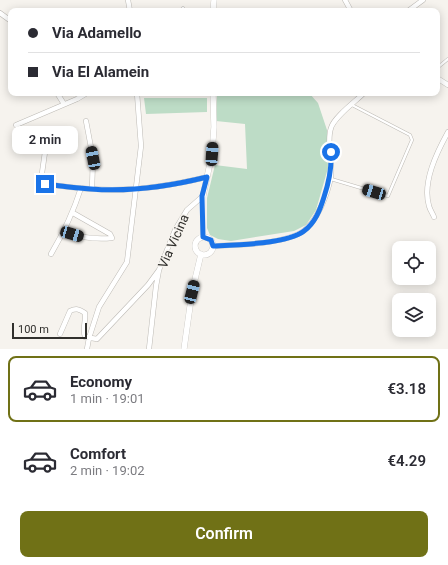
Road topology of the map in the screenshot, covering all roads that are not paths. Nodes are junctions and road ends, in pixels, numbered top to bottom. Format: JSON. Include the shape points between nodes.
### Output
{"nodes":[{"id":1,"x":423,"y":0,"type":"edge"},
{"id":2,"x":412,"y":8,"type":"edge"},
{"id":3,"x":448,"y":59,"type":"edge"},
{"id":4,"x":440,"y":66,"type":"edge"},
{"id":5,"x":59,"y":96,"type":"edge"},
{"id":6,"x":84,"y":96,"type":"edge"},
{"id":7,"x":137,"y":96,"type":"edge"},
{"id":8,"x":213,"y":96,"type":"edge"},
{"id":9,"x":361,"y":96,"type":"edge"},
{"id":10,"x":64,"y":104,"type":"junction"},
{"id":11,"x":352,"y":105,"type":"junction"},
{"id":12,"x":86,"y":121,"type":"dead end"},
{"id":13,"x":16,"y":125,"type":"dead end"},
{"id":14,"x":448,"y":132,"type":"edge"},
{"id":15,"x":42,"y":134,"type":"dead end"},
{"id":16,"x":207,"y":177,"type":"junction"},
{"id":17,"x":330,"y":178,"type":"junction"},
{"id":18,"x":81,"y":188,"type":"junction"},
{"id":19,"x":136,"y":188,"type":"junction"},
{"id":20,"x":92,"y":189,"type":"junction"},
{"id":21,"x":202,"y":196,"type":"junction"},
{"id":22,"x":73,"y":213,"type":"junction"},
{"id":23,"x":434,"y":217,"type":"dead end"},
{"id":24,"x":64,"y":232,"type":"junction"},
{"id":25,"x":203,"y":237,"type":"junction"},
{"id":26,"x":213,"y":246,"type":"junction"},
{"id":27,"x":51,"y":254,"type":"dead end"},
{"id":28,"x":201,"y":254,"type":"junction"},
{"id":29,"x":159,"y":270,"type":"junction"},
{"id":30,"x":60,"y":334,"type":"dead end"},
{"id":31,"x":89,"y":338,"type":"junction"},
{"id":32,"x":87,"y":349,"type":"edge"},
{"id":33,"x":149,"y":349,"type":"edge"},
{"id":34,"x":184,"y":349,"type":"edge"}],
"edges":[{"from":1,"to":2,"type":"street"},
{"from":3,"to":4,"type":"lane"},
{"from":5,"to":10,"type":"street"},
{"from":6,"to":10,"type":"street"},
{"from":7,"to":19,"type":"street","via":[[142,146]]},
{"from":8,"to":16,"type":"street","via":[[212,154]]},
{"from":9,"to":11,"type":"street"},
{"from":10,"to":13,"type":"street"},
{"from":11,"to":17,"type":"street","via":[[331,127]]},
{"from":11,"to":17,"type":"lane","via":[[410,135],[412,140],[388,196]]},
{"from":12,"to":20,"type":"street","via":[[93,158]]},
{"from":14,"to":23,"type":"street","via":[[435,159],[427,192]]},
{"from":15,"to":18,"type":"street","via":[[46,152],[43,183]]},
{"from":16,"to":19,"type":"street"},
{"from":16,"to":21,"type":"street"},
{"from":17,"to":26,"type":"street","via":[[318,213],[303,232],[276,240]]},
{"from":18,"to":20,"type":"street"},
{"from":18,"to":22,"type":"street"},
{"from":19,"to":20,"type":"street"},
{"from":19,"to":31,"type":"street","via":[[127,262],[99,307]]},
{"from":21,"to":25,"type":"street"},
{"from":21,"to":29,"type":"street","name":"Via Vicina","via":[[187,210],[175,230]]},
{"from":22,"to":24,"type":"street"},
{"from":22,"to":24,"type":"street","via":[[110,234],[112,238],[80,237]]},
{"from":24,"to":27,"type":"street"},
{"from":25,"to":26,"type":"street","via":[[211,240]]},
{"from":25,"to":28,"type":"street","via":[[195,245]]},
{"from":26,"to":28,"type":"street","via":[[209,253]]},
{"from":28,"to":34,"type":"street","via":[[192,292]]},
{"from":29,"to":31,"type":"street","via":[[97,339]]},
{"from":29,"to":33,"type":"street","name":"Via Vicina"},
{"from":30,"to":31,"type":"street","via":[[70,311],[75,309],[85,313],[83,332],[85,337]]},
{"from":31,"to":32,"type":"street"}]}
